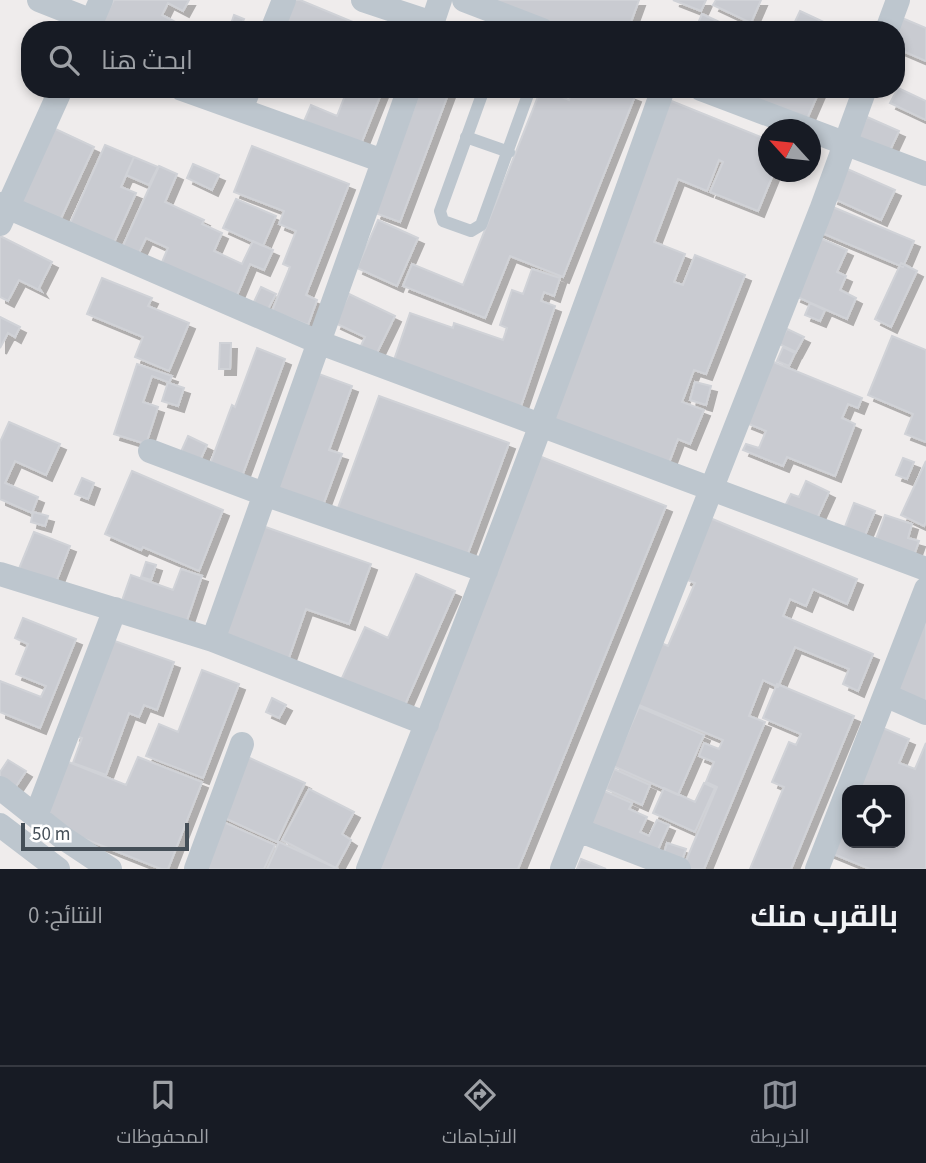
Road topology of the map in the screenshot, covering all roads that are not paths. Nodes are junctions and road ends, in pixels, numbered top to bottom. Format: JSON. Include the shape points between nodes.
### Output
{"nodes":[{"id":1,"x":39,"y":0,"type":"edge"},
{"id":2,"x":284,"y":0,"type":"edge"},
{"id":3,"x":363,"y":0,"type":"edge"},
{"id":4,"x":440,"y":0,"type":"edge"},
{"id":5,"x":464,"y":0,"type":"edge"},
{"id":6,"x":898,"y":0,"type":"edge"},
{"id":7,"x":94,"y":17,"type":"edge"},
{"id":8,"x":276,"y":21,"type":"edge"},
{"id":9,"x":416,"y":21,"type":"edge"},
{"id":10,"x":433,"y":21,"type":"edge"},
{"id":11,"x":518,"y":21,"type":"edge"},
{"id":12,"x":890,"y":21,"type":"edge"},
{"id":13,"x":57,"y":98,"type":"edge"},
{"id":14,"x":406,"y":98,"type":"edge"},
{"id":15,"x":481,"y":98,"type":"edge"},
{"id":16,"x":527,"y":98,"type":"edge"},
{"id":17,"x":660,"y":98,"type":"edge"},
{"id":18,"x":726,"y":98,"type":"edge"},
{"id":19,"x":862,"y":98,"type":"edge"},
{"id":20,"x":245,"y":100,"type":"edge"},
{"id":21,"x":466,"y":137,"type":"junction"},
{"id":22,"x":846,"y":142,"type":"junction"},
{"id":23,"x":509,"y":152,"type":"junction"},
{"id":24,"x":383,"y":161,"type":"junction"},
{"id":25,"x":926,"y":174,"type":"edge"},
{"id":26,"x":3,"y":212,"type":"edge"},
{"id":27,"x":318,"y":342,"type":"junction"},
{"id":28,"x":542,"y":425,"type":"junction"},
{"id":29,"x":150,"y":451,"type":"dead end"},
{"id":30,"x":711,"y":490,"type":"junction"},
{"id":31,"x":264,"y":494,"type":"junction"},
{"id":32,"x":926,"y":569,"type":"edge"},
{"id":33,"x":486,"y":570,"type":"junction"},
{"id":34,"x":0,"y":573,"type":"edge"},
{"id":35,"x":926,"y":589,"type":"edge"},
{"id":36,"x":116,"y":609,"type":"junction"},
{"id":37,"x":213,"y":640,"type":"junction"},
{"id":38,"x":885,"y":695,"type":"junction"},
{"id":39,"x":926,"y":713,"type":"edge"},
{"id":40,"x":427,"y":724,"type":"junction"},
{"id":41,"x":242,"y":744,"type":"dead end"},
{"id":42,"x":849,"y":785,"type":"edge"},
{"id":43,"x":0,"y":788,"type":"edge"},
{"id":44,"x":842,"y":804,"type":"edge"},
{"id":45,"x":36,"y":817,"type":"junction"},
{"id":46,"x":0,"y":825,"type":"edge"},
{"id":47,"x":578,"y":830,"type":"junction"},
{"id":48,"x":58,"y":869,"type":"edge"},
{"id":49,"x":110,"y":869,"type":"edge"},
{"id":50,"x":195,"y":869,"type":"edge"},
{"id":51,"x":368,"y":869,"type":"edge"},
{"id":52,"x":562,"y":869,"type":"edge"},
{"id":53,"x":679,"y":869,"type":"edge"},
{"id":54,"x":817,"y":869,"type":"edge"}],
"edges":[{"from":1,"to":7,"type":"street"},
{"from":2,"to":8,"type":"street"},
{"from":3,"to":9,"type":"street"},
{"from":4,"to":10,"type":"street"},
{"from":5,"to":11,"type":"street"},
{"from":6,"to":12,"type":"street"},
{"from":13,"to":26,"type":"street"},
{"from":14,"to":24,"type":"street"},
{"from":15,"to":21,"type":"lane"},
{"from":16,"to":23,"type":"lane"},
{"from":17,"to":28,"type":"street"},
{"from":18,"to":22,"type":"street"},
{"from":19,"to":22,"type":"street"},
{"from":20,"to":24,"type":"street"},
{"from":21,"to":23,"type":"lane"},
{"from":21,"to":23,"type":"lane","via":[[440,211],[443,221],[459,228],[471,232],[481,225]]},
{"from":22,"to":25,"type":"street"},
{"from":22,"to":30,"type":"street"},
{"from":24,"to":27,"type":"street"},
{"from":26,"to":27,"type":"street"},
{"from":27,"to":28,"type":"street"},
{"from":27,"to":31,"type":"street"},
{"from":28,"to":30,"type":"street"},
{"from":28,"to":33,"type":"street"},
{"from":29,"to":31,"type":"street"},
{"from":30,"to":32,"type":"street"},
{"from":30,"to":47,"type":"street"},
{"from":31,"to":33,"type":"street"},
{"from":31,"to":37,"type":"street"},
{"from":33,"to":40,"type":"street"},
{"from":34,"to":36,"type":"street"},
{"from":35,"to":38,"type":"street"},
{"from":36,"to":37,"type":"street"},
{"from":36,"to":45,"type":"street"},
{"from":37,"to":40,"type":"street"},
{"from":38,"to":39,"type":"street"},
{"from":38,"to":42,"type":"street"},
{"from":40,"to":51,"type":"street"},
{"from":41,"to":50,"type":"street"},
{"from":43,"to":45,"type":"street"},
{"from":44,"to":54,"type":"street"},
{"from":45,"to":49,"type":"street"},
{"from":46,"to":48,"type":"street"},
{"from":47,"to":52,"type":"street"},
{"from":47,"to":53,"type":"street"}]}
